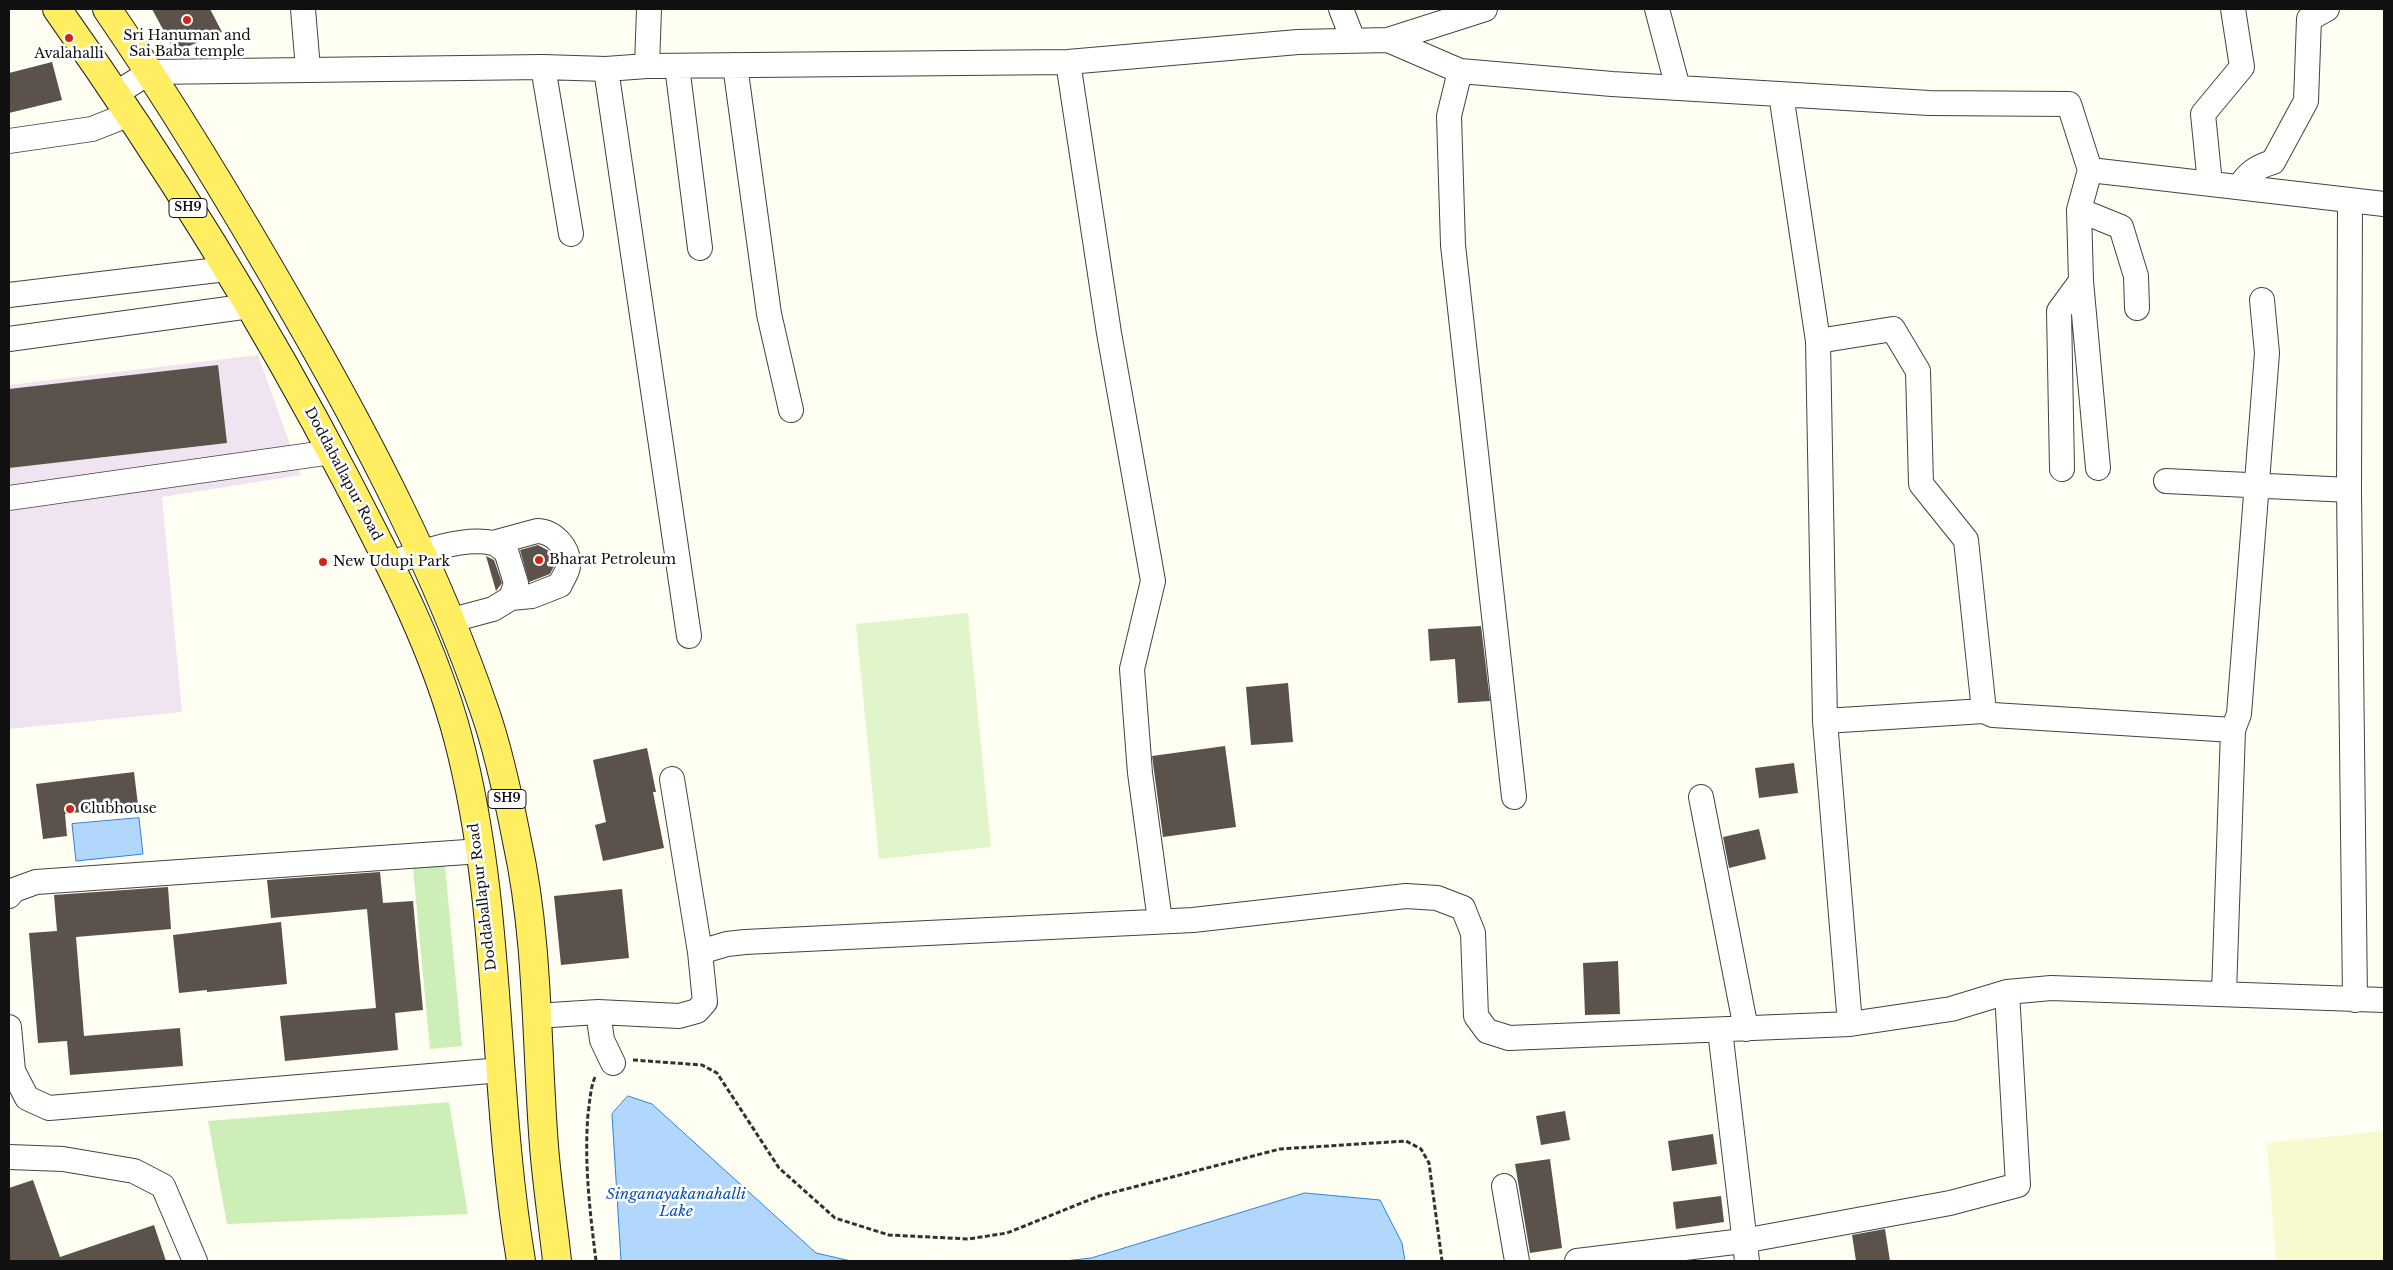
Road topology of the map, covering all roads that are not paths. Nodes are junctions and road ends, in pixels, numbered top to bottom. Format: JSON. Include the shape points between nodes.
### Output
{"nodes":[{"id":1,"x":57,"y":9,"type":"edge"},
{"id":2,"x":107,"y":9,"type":"edge"},
{"id":3,"x":303,"y":9,"type":"edge"},
{"id":4,"x":649,"y":9,"type":"edge"},
{"id":5,"x":1341,"y":9,"type":"edge"},
{"id":6,"x":1657,"y":9,"type":"edge"},
{"id":7,"x":2233,"y":9,"type":"edge"},
{"id":8,"x":2327,"y":9,"type":"edge"},
{"id":9,"x":1473,"y":10,"type":"edge"},
{"id":10,"x":1353,"y":40,"type":"junction"},
{"id":11,"x":1388,"y":40,"type":"junction"},
{"id":12,"x":1068,"y":62,"type":"junction"},
{"id":13,"x":735,"y":65,"type":"junction"},
{"id":14,"x":647,"y":66,"type":"junction"},
{"id":15,"x":677,"y":66,"type":"junction"},
{"id":16,"x":543,"y":67,"type":"junction"},
{"id":17,"x":308,"y":69,"type":"junction"},
{"id":18,"x":606,"y":69,"type":"junction"},
{"id":19,"x":1460,"y":71,"type":"junction"},
{"id":20,"x":150,"y":72,"type":"junction"},
{"id":21,"x":1678,"y":88,"type":"junction"},
{"id":22,"x":1780,"y":94,"type":"junction"},
{"id":23,"x":123,"y":104,"type":"junction"},
{"id":24,"x":9,"y":140,"type":"edge"},
{"id":25,"x":2090,"y":170,"type":"junction"},
{"id":26,"x":2210,"y":184,"type":"junction"},
{"id":27,"x":2239,"y":187,"type":"junction"},
{"id":28,"x":2350,"y":200,"type":"junction"},
{"id":29,"x":2384,"y":204,"type":"edge"},
{"id":30,"x":2079,"y":210,"type":"junction"},
{"id":31,"x":571,"y":234,"type":"dead end"},
{"id":32,"x":700,"y":248,"type":"dead end"},
{"id":33,"x":226,"y":269,"type":"junction"},
{"id":34,"x":2082,"y":281,"type":"junction"},
{"id":35,"x":9,"y":295,"type":"edge"},
{"id":36,"x":2262,"y":300,"type":"dead end"},
{"id":37,"x":250,"y":306,"type":"junction"},
{"id":38,"x":2137,"y":308,"type":"dead end"},
{"id":39,"x":9,"y":339,"type":"edge"},
{"id":40,"x":1818,"y":341,"type":"junction"},
{"id":41,"x":792,"y":410,"type":"dead end"},
{"id":42,"x":332,"y":452,"type":"junction"},
{"id":43,"x":2098,"y":468,"type":"dead end"},
{"id":44,"x":2062,"y":469,"type":"dead end"},
{"id":45,"x":2166,"y":481,"type":"dead end"},
{"id":46,"x":2256,"y":487,"type":"junction"},
{"id":47,"x":2349,"y":490,"type":"junction"},
{"id":48,"x":9,"y":498,"type":"edge"},
{"id":49,"x":493,"y":543,"type":"junction"},
{"id":50,"x":419,"y":552,"type":"junction"},
{"id":51,"x":390,"y":564,"type":"junction"},
{"id":52,"x":511,"y":598,"type":"junction"},
{"id":53,"x":452,"y":620,"type":"junction"},
{"id":54,"x":689,"y":636,"type":"dead end"},
{"id":55,"x":1984,"y":711,"type":"junction"},
{"id":56,"x":1825,"y":721,"type":"junction"},
{"id":57,"x":2233,"y":730,"type":"junction"},
{"id":58,"x":672,"y":779,"type":"dead end"},
{"id":59,"x":1514,"y":797,"type":"dead end"},
{"id":60,"x":1701,"y":797,"type":"dead end"},
{"id":61,"x":481,"y":851,"type":"junction"},
{"id":62,"x":9,"y":896,"type":"edge"},
{"id":63,"x":1160,"y":921,"type":"junction"},
{"id":64,"x":700,"y":952,"type":"junction"},
{"id":65,"x":2007,"y":992,"type":"junction"},
{"id":66,"x":2224,"y":993,"type":"junction"},
{"id":67,"x":2355,"y":999,"type":"junction"},
{"id":68,"x":2384,"y":1000,"type":"edge"},
{"id":69,"x":598,"y":1012,"type":"junction"},
{"id":70,"x":536,"y":1016,"type":"junction"},
{"id":71,"x":1850,"y":1024,"type":"junction"},
{"id":72,"x":9,"y":1027,"type":"edge"},
{"id":73,"x":1746,"y":1028,"type":"junction"},
{"id":74,"x":1720,"y":1030,"type":"junction"},
{"id":75,"x":613,"y":1063,"type":"road end"},
{"id":76,"x":502,"y":1070,"type":"junction"},
{"id":77,"x":9,"y":1157,"type":"edge"},
{"id":78,"x":1504,"y":1186,"type":"dead end"},
{"id":79,"x":1745,"y":1251,"type":"edge"},
{"id":80,"x":1631,"y":1257,"type":"edge"},
{"id":81,"x":195,"y":1261,"type":"edge"},
{"id":82,"x":521,"y":1261,"type":"edge"},
{"id":83,"x":557,"y":1261,"type":"edge"},
{"id":84,"x":1516,"y":1261,"type":"edge"},
{"id":85,"x":1577,"y":1261,"type":"edge"}],
"edges":[{"from":1,"to":23,"type":"main road","name":"Doddaballapur Road","number":"SH9"},
{"from":2,"to":20,"type":"main road","number":"SH9"},
{"from":3,"to":17,"type":"street"},
{"from":4,"to":14,"type":"street"},
{"from":5,"to":10,"type":"street"},
{"from":6,"to":21,"type":"street"},
{"from":7,"to":26,"type":"street","via":[[2242,68],[2203,114]]},
{"from":8,"to":27,"type":"street","via":[[2309,19],[2306,101],[2273,162],[2253,170]]},
{"from":9,"to":11,"type":"street"},
{"from":10,"to":11,"type":"street"},
{"from":10,"to":12,"type":"street"},
{"from":11,"to":19,"type":"street"},
{"from":12,"to":13,"type":"street"},
{"from":12,"to":63,"type":"street","via":[[1109,332],[1153,582],[1132,669],[1140,773]]},
{"from":13,"to":15,"type":"street"},
{"from":13,"to":41,"type":"street","via":[[768,314]]},
{"from":14,"to":15,"type":"street"},
{"from":14,"to":18,"type":"street"},
{"from":15,"to":32,"type":"street"},
{"from":16,"to":17,"type":"street"},
{"from":16,"to":18,"type":"street"},
{"from":16,"to":31,"type":"street"},
{"from":17,"to":20,"type":"street"},
{"from":18,"to":54,"type":"street"},
{"from":19,"to":21,"type":"street"},
{"from":19,"to":59,"type":"street","via":[[1449,116],[1453,245]]},
{"from":20,"to":23,"type":"street"},
{"from":20,"to":50,"type":"main road","number":"SH9","via":[[269,266],[328,371]]},
{"from":21,"to":22,"type":"street"},
{"from":22,"to":25,"type":"street","via":[[1929,103],[2069,104]]},
{"from":22,"to":40,"type":"street"},
{"from":23,"to":24,"type":"street","via":[[92,129]]},
{"from":23,"to":33,"type":"main road","name":"Doddaballapur Road","number":"SH9"},
{"from":25,"to":26,"type":"street"},
{"from":25,"to":30,"type":"street"},
{"from":26,"to":27,"type":"street"},
{"from":27,"to":28,"type":"street"},
{"from":28,"to":29,"type":"street"},
{"from":28,"to":47,"type":"street"},
{"from":30,"to":34,"type":"street"},
{"from":30,"to":38,"type":"street","via":[[2121,227],[2136,276]]},
{"from":33,"to":35,"type":"street"},
{"from":33,"to":37,"type":"main road","name":"Doddaballapur Road","number":"SH9"},
{"from":34,"to":43,"type":"street"},
{"from":34,"to":44,"type":"street","via":[[2059,311]]},
{"from":36,"to":46,"type":"street","via":[[2267,354]]},
{"from":37,"to":39,"type":"street"},
{"from":37,"to":42,"type":"main road","name":"Doddaballapur Road","number":"SH9"},
{"from":40,"to":55,"type":"street","via":[[1893,329],[1918,371],[1921,484],[1966,540]]},
{"from":40,"to":56,"type":"street"},
{"from":42,"to":48,"type":"street"},
{"from":42,"to":51,"type":"main road","name":"Doddaballapur Road","number":"SH9"},
{"from":45,"to":46,"type":"street"},
{"from":46,"to":47,"type":"street"},
{"from":46,"to":57,"type":"street","via":[[2239,714]]},
{"from":47,"to":67,"type":"street"},
{"from":49,"to":50,"type":"street","via":[[468,543]]},
{"from":49,"to":52,"type":"street","via":[[506,551],[516,583]]},
{"from":49,"to":52,"type":"street","via":[[544,531],[557,538],[566,555],[568,567],[560,585],[532,596]]},
{"from":50,"to":51,"type":"street"},
{"from":50,"to":53,"type":"main road","number":"SH9"},
{"from":51,"to":61,"type":"main road","name":"Doddaballapur Road","number":"SH9","via":[[425,640],[458,738]]},
{"from":52,"to":53,"type":"street","via":[[493,609]]},
{"from":53,"to":70,"type":"main road","number":"SH9","via":[[486,713],[518,842],[530,922]]},
{"from":55,"to":56,"type":"street"},
{"from":55,"to":57,"type":"street","via":[[1993,715]]},
{"from":56,"to":71,"type":"street"},
{"from":57,"to":66,"type":"street"},
{"from":58,"to":64,"type":"street"},
{"from":60,"to":73,"type":"street"},
{"from":61,"to":62,"type":"street","via":[[36,882],[14,890]]},
{"from":61,"to":76,"type":"main road","name":"Doddaballapur Road","number":"SH9"},
{"from":63,"to":64,"type":"street","via":[[745,942]]},
{"from":63,"to":74,"type":"street","via":[[1406,896],[1438,898],[1464,908],[1473,933],[1476,1016],[1487,1031],[1509,1038]]},
{"from":64,"to":69,"type":"street","via":[[705,1002],[697,1011],[679,1016]]},
{"from":65,"to":66,"type":"street","via":[[2052,988]]},
{"from":65,"to":71,"type":"street","via":[[1951,1009]]},
{"from":65,"to":79,"type":"street","via":[[2018,1185]]},
{"from":66,"to":67,"type":"street"},
{"from":67,"to":68,"type":"street"},
{"from":69,"to":70,"type":"street"},
{"from":69,"to":75,"type":"street","via":[[602,1040]]},
{"from":70,"to":83,"type":"main road","number":"SH9","via":[[544,1148]]},
{"from":71,"to":73,"type":"street"},
{"from":72,"to":76,"type":"street","via":[[13,1071],[26,1098],[49,1108]]},
{"from":73,"to":74,"type":"street"},
{"from":74,"to":79,"type":"street"},
{"from":76,"to":82,"type":"main road","name":"Doddaballapur Road","number":"SH9"},
{"from":77,"to":81,"type":"street","via":[[63,1159],[134,1171],[163,1186]]},
{"from":78,"to":84,"type":"street"},
{"from":79,"to":80,"type":"street"},
{"from":80,"to":85,"type":"street"}]}
